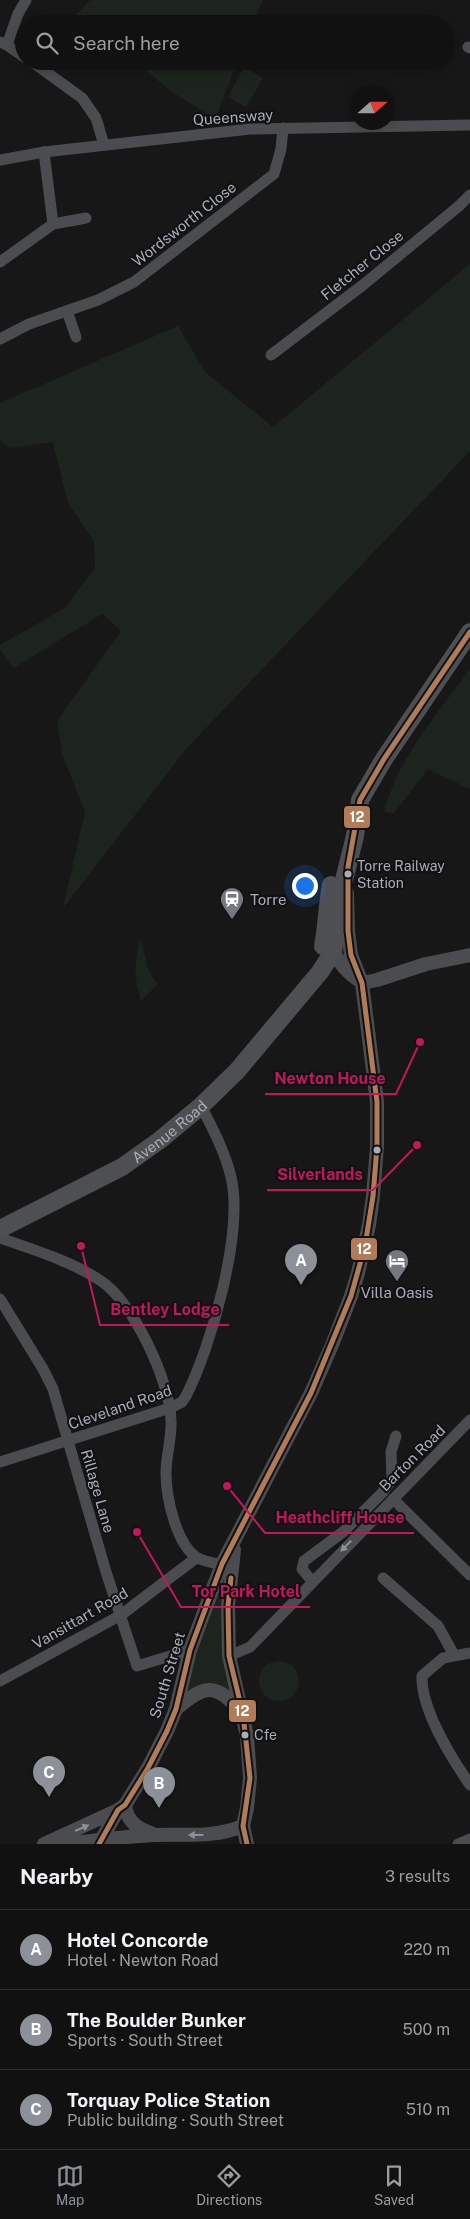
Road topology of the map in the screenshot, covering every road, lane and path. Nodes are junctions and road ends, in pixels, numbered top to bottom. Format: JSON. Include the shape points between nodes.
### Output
{"nodes":[{"id":1,"x":26,"y":0,"type":"edge"},
{"id":2,"x":18,"y":15,"type":"edge"},
{"id":3,"x":15,"y":20,"type":"edge"},
{"id":4,"x":4,"y":43,"type":"edge"},
{"id":5,"x":15,"y":51,"type":"edge"},
{"id":6,"x":43,"y":70,"type":"edge"},
{"id":7,"x":470,"y":125,"type":"edge"},
{"id":8,"x":283,"y":128,"type":"junction"},
{"id":9,"x":104,"y":145,"type":"junction"},
{"id":10,"x":44,"y":152,"type":"junction"},
{"id":11,"x":0,"y":160,"type":"edge"},
{"id":12,"x":470,"y":195,"type":"edge"},
{"id":13,"x":86,"y":218,"type":"dead end"},
{"id":14,"x":53,"y":224,"type":"junction"},
{"id":15,"x":0,"y":262,"type":"edge"},
{"id":16,"x":67,"y":311,"type":"junction"},
{"id":17,"x":76,"y":337,"type":"dead end"},
{"id":18,"x":0,"y":339,"type":"edge"},
{"id":19,"x":271,"y":356,"type":"dead end"},
{"id":20,"x":470,"y":632,"type":"edge"},
{"id":21,"x":360,"y":800,"type":"junction"},
{"id":22,"x":348,"y":868,"type":"junction"},
{"id":23,"x":327,"y":918,"type":"junction"},
{"id":24,"x":333,"y":952,"type":"junction"},
{"id":25,"x":470,"y":955,"type":"edge"},
{"id":26,"x":320,"y":972,"type":"junction"},
{"id":27,"x":350,"y":975,"type":"junction"},
{"id":28,"x":362,"y":983,"type":"junction"},
{"id":29,"x":305,"y":990,"type":"junction"},
{"id":30,"x":201,"y":1106,"type":"junction"},
{"id":31,"x":0,"y":1230,"type":"edge"},
{"id":32,"x":0,"y":1238,"type":"edge"},
{"id":33,"x":0,"y":1299,"type":"edge"},
{"id":34,"x":170,"y":1408,"type":"junction"},
{"id":35,"x":470,"y":1420,"type":"edge"},
{"id":36,"x":396,"y":1436,"type":"dead end"},
{"id":37,"x":68,"y":1441,"type":"junction"},
{"id":38,"x":0,"y":1462,"type":"edge"},
{"id":39,"x":393,"y":1499,"type":"junction"},
{"id":40,"x":196,"y":1558,"type":"junction"},
{"id":41,"x":227,"y":1566,"type":"junction"},
{"id":42,"x":470,"y":1574,"type":"edge"},
{"id":43,"x":383,"y":1578,"type":"dead end"},
{"id":44,"x":312,"y":1581,"type":"junction"},
{"id":45,"x":121,"y":1615,"type":"junction"},
{"id":46,"x":190,"y":1650,"type":"junction"},
{"id":47,"x":470,"y":1653,"type":"edge"},
{"id":48,"x":454,"y":1655,"type":"junction"},
{"id":49,"x":230,"y":1656,"type":"junction"},
{"id":50,"x":0,"y":1681,"type":"edge"},
{"id":51,"x":176,"y":1709,"type":"junction"},
{"id":52,"x":243,"y":1714,"type":"junction"},
{"id":53,"x":470,"y":1785,"type":"edge"},
{"id":54,"x":121,"y":1808,"type":"junction"},
{"id":55,"x":243,"y":1826,"type":"junction"},
{"id":56,"x":156,"y":1835,"type":"junction"},
{"id":57,"x":470,"y":1839,"type":"edge"},
{"id":58,"x":100,"y":1842,"type":"edge"},
{"id":59,"x":44,"y":1844,"type":"edge"},
{"id":60,"x":68,"y":1844,"type":"edge"},
{"id":61,"x":246,"y":1844,"type":"edge"},
{"id":62,"x":458,"y":1844,"type":"edge"}],
"edges":[{"from":1,"to":2,"type":"street"},
{"from":3,"to":4,"type":"street"},
{"from":4,"to":5,"type":"street"},
{"from":6,"to":9,"type":"street","via":[[82,98],[96,118]]},
{"from":7,"to":8,"type":"street","name":"Queensway"},
{"from":8,"to":9,"type":"street","name":"Queensway"},
{"from":8,"to":16,"type":"street","name":"Wordsworth Close","via":[[274,174],[134,282]]},
{"from":9,"to":10,"type":"street","name":"Queensway"},
{"from":10,"to":11,"type":"street","name":"Queensway"},
{"from":10,"to":14,"type":"street"},
{"from":12,"to":19,"type":"street","name":"Fletcher Close","via":[[363,285]]},
{"from":13,"to":14,"type":"street"},
{"from":14,"to":15,"type":"street"},
{"from":16,"to":17,"type":"street"},
{"from":16,"to":18,"type":"street","name":"Wordsworth Close"},
{"from":20,"to":21,"type":"main road"},
{"from":21,"to":22,"type":"main road","name":"Avenue Road"},
{"from":21,"to":23,"type":"main road","via":[[346,826]]},
{"from":22,"to":23,"type":"main road","name":"Avenue Road","via":[[341,892]]},
{"from":22,"to":28,"type":"street","via":[[351,956]]},
{"from":23,"to":24,"type":"main road","name":"Avenue Road"},
{"from":23,"to":29,"type":"main road","name":"Avenue Road","via":[[323,946]]},
{"from":24,"to":26,"type":"main road","name":"Avenue Road"},
{"from":24,"to":27,"type":"street"},
{"from":25,"to":28,"type":"street"},
{"from":26,"to":27,"type":"street","via":[[337,970]]},
{"from":26,"to":29,"type":"main road","name":"Avenue Road"},
{"from":27,"to":28,"type":"street"},
{"from":28,"to":41,"type":"street","via":[[377,1102],[373,1196],[365,1246],[332,1346],[234,1542]]},
{"from":29,"to":30,"type":"main road","name":"Avenue Road","via":[[237,1071]]},
{"from":30,"to":31,"type":"main road","name":"Avenue Road","via":[[122,1167]]},
{"from":30,"to":34,"type":"street","name":"Cleveland Road","via":[[224,1154],[231,1178],[234,1197],[230,1247],[209,1342],[186,1396]]},
{"from":32,"to":34,"type":"street","via":[[68,1263],[102,1281],[122,1300],[140,1327]]},
{"from":33,"to":37,"type":"street","name":"Rillage Lane","via":[[53,1389]]},
{"from":34,"to":37,"type":"street","name":"Cleveland Road"},
{"from":34,"to":40,"type":"street","via":[[167,1489],[179,1534]]},
{"from":35,"to":39,"type":"street","name":"Barton Road"},
{"from":36,"to":44,"type":"street","name":"Barton Road","via":[[391,1452],[392,1479],[343,1532],[304,1561],[302,1569]]},
{"from":37,"to":38,"type":"street","name":"Cleveland Road"},
{"from":37,"to":45,"type":"street","name":"Rillage Lane"},
{"from":39,"to":42,"type":"street"},
{"from":39,"to":44,"type":"street","name":"Barton Road","one_way":true},
{"from":40,"to":41,"type":"street"},
{"from":40,"to":45,"type":"street","name":"Vansittart Road"},
{"from":41,"to":46,"type":"street","name":"South Street"},
{"from":41,"to":49,"type":"street"},
{"from":43,"to":48,"type":"street","via":[[438,1626]]},
{"from":44,"to":49,"type":"street","name":"Barton Road","via":[[250,1647]]},
{"from":45,"to":46,"type":"street","name":"Rillage Lane","via":[[137,1666]]},
{"from":45,"to":50,"type":"street","name":"Vansittart Road"},
{"from":46,"to":51,"type":"street","name":"South Street"},
{"from":47,"to":48,"type":"street"},
{"from":48,"to":53,"type":"street","via":[[443,1658],[422,1676],[422,1689],[436,1726]]},
{"from":49,"to":52,"type":"street"},
{"from":51,"to":52,"type":"street","via":[[191,1696],[215,1689]]},
{"from":51,"to":54,"type":"street","name":"South Street","via":[[148,1768]]},
{"from":52,"to":55,"type":"street","via":[[250,1778]]},
{"from":54,"to":56,"type":"street","via":[[139,1830]]},
{"from":54,"to":58,"type":"street","name":"South Street"},
{"from":59,"to":54,"type":"street","one_way":true},
{"from":55,"to":56,"type":"street","one_way":true,"via":[[212,1835]]},
{"from":55,"to":61,"type":"street"},
{"from":56,"to":58,"type":"street"},
{"from":57,"to":62,"type":"street"},
{"from":58,"to":60,"type":"street"}]}
